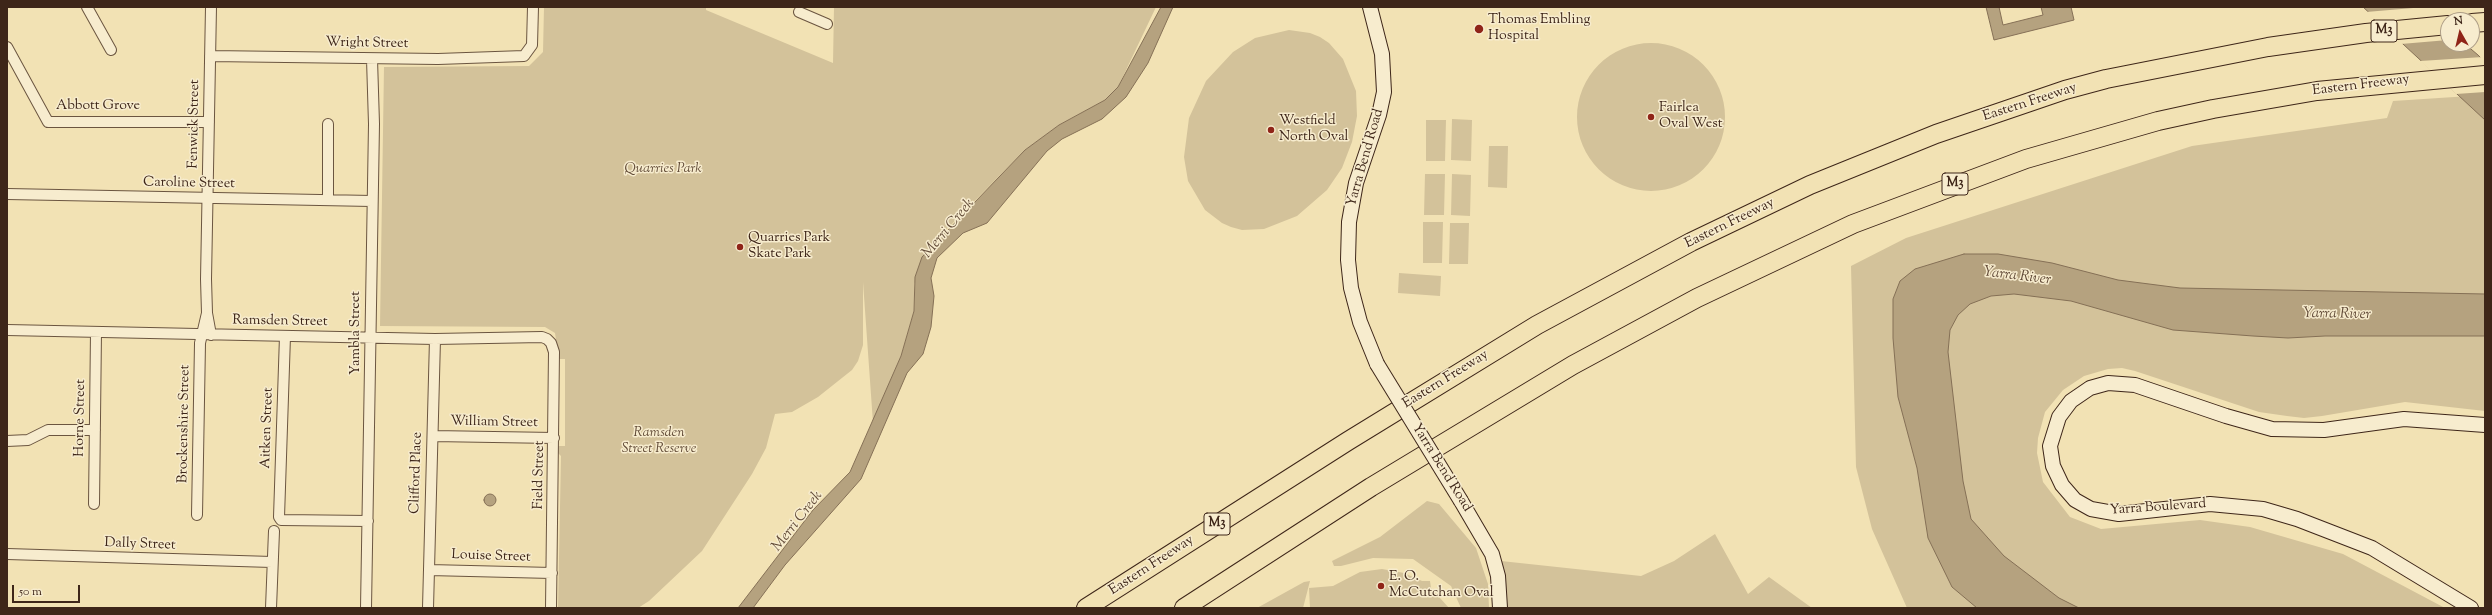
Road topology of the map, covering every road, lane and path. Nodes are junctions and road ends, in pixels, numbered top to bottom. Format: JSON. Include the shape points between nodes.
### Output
{"nodes":[{"id":1,"x":87,"y":7,"type":"edge"},
{"id":2,"x":211,"y":7,"type":"edge"},
{"id":3,"x":533,"y":7,"type":"edge"},
{"id":4,"x":1370,"y":7,"type":"edge"},
{"id":5,"x":799,"y":12,"type":"dead end"},
{"id":6,"x":827,"y":24,"type":"dead end"},
{"id":7,"x":2440,"y":26,"type":"edge"},
{"id":8,"x":7,"y":47,"type":"edge"},
{"id":9,"x":112,"y":50,"type":"dead end"},
{"id":10,"x":210,"y":56,"type":"junction"},
{"id":11,"x":372,"y":59,"type":"junction"},
{"id":12,"x":2485,"y":74,"type":"edge"},
{"id":13,"x":209,"y":122,"type":"junction"},
{"id":14,"x":328,"y":124,"type":"dead end"},
{"id":15,"x":7,"y":194,"type":"edge"},
{"id":16,"x":207,"y":198,"type":"junction"},
{"id":17,"x":328,"y":200,"type":"junction"},
{"id":18,"x":372,"y":201,"type":"junction"},
{"id":19,"x":7,"y":330,"type":"edge"},
{"id":20,"x":96,"y":332,"type":"junction"},
{"id":21,"x":207,"y":334,"type":"junction"},
{"id":22,"x":285,"y":336,"type":"junction"},
{"id":23,"x":370,"y":337,"type":"junction"},
{"id":24,"x":435,"y":339,"type":"junction"},
{"id":25,"x":552,"y":343,"type":"joint"},
{"id":26,"x":2485,"y":425,"type":"edge"},
{"id":27,"x":95,"y":430,"type":"junction"},
{"id":28,"x":432,"y":436,"type":"junction"},
{"id":29,"x":554,"y":438,"type":"junction"},
{"id":30,"x":7,"y":441,"type":"edge"},
{"id":31,"x":94,"y":504,"type":"dead end"},
{"id":32,"x":197,"y":515,"type":"dead end"},
{"id":33,"x":368,"y":521,"type":"junction"},
{"id":34,"x":274,"y":531,"type":"dead end"},
{"id":35,"x":7,"y":554,"type":"edge"},
{"id":36,"x":272,"y":562,"type":"junction"},
{"id":37,"x":429,"y":570,"type":"junction"},
{"id":38,"x":552,"y":573,"type":"junction"},
{"id":39,"x":271,"y":608,"type":"edge"},
{"id":40,"x":366,"y":608,"type":"edge"},
{"id":41,"x":428,"y":608,"type":"edge"},
{"id":42,"x":551,"y":608,"type":"edge"},
{"id":43,"x":1086,"y":608,"type":"edge"},
{"id":44,"x":1184,"y":608,"type":"edge"},
{"id":45,"x":1500,"y":608,"type":"edge"},
{"id":46,"x":2471,"y":608,"type":"edge"}],
"edges":[{"from":1,"to":9,"type":"street"},
{"from":2,"to":10,"type":"street","name":"Fenwick Street"},
{"from":3,"to":11,"type":"street","name":"Wright Street","via":[[532,45],[524,56]]},
{"from":4,"to":45,"type":"main road","name":"Yarra Bend Road","bridge":true,"via":[[1382,54],[1384,92],[1379,115],[1356,182],[1349,222],[1348,260],[1352,288],[1360,322],[1377,364],[1492,554],[1498,576]]},
{"from":5,"to":6,"type":"street"},
{"from":7,"to":43,"type":"highway","name":"Eastern Freeway","number":"M3","via":[[2321,38],[2167,65],[2065,90],[1936,134],[1810,185],[1692,242],[1537,325],[1348,441]]},
{"from":8,"to":13,"type":"street","name":"Abbott Grove","via":[[48,122]]},
{"from":10,"to":11,"type":"street","name":"Wright Street"},
{"from":10,"to":13,"type":"street","name":"Fenwick Street"},
{"from":11,"to":18,"type":"street","name":"Yambla Street"},
{"from":12,"to":44,"type":"highway","name":"Eastern Freeway","number":"M3","via":[[2367,85],[2269,98],[2213,109],[2092,139],[1968,179],[1846,227],[1696,298],[1573,366],[1371,488]]},
{"from":13,"to":16,"type":"street","name":"Fenwick Street"},
{"from":14,"to":17,"type":"street"},
{"from":15,"to":16,"type":"street","name":"Caroline Street"},
{"from":16,"to":17,"type":"street","name":"Caroline Street"},
{"from":16,"to":21,"type":"street","name":"Fenwick Street","via":[[207,313],[204,321]]},
{"from":17,"to":18,"type":"street","name":"Caroline Street"},
{"from":18,"to":23,"type":"street","name":"Yambla Street"},
{"from":19,"to":20,"type":"street","name":"Ramsden Street"},
{"from":20,"to":21,"type":"street","name":"Ramsden Street"},
{"from":20,"to":27,"type":"street","name":"Horne Street"},
{"from":21,"to":22,"type":"street","name":"Ramsden Street"},
{"from":21,"to":32,"type":"street","name":"Brockenshire Street","via":[[200,342]]},
{"from":22,"to":23,"type":"street","name":"Ramsden Street"},
{"from":22,"to":33,"type":"street","name":"Aitken Street","via":[[278,517],[282,520]]},
{"from":23,"to":24,"type":"street","name":"Ramsden Street"},
{"from":23,"to":33,"type":"street","name":"Yambla Street"},
{"from":24,"to":25,"type":"street","name":"Ramsden Street","via":[[542,337]]},
{"from":24,"to":28,"type":"street","name":"Clifford Place"},
{"from":25,"to":29,"type":"street","name":"Field Street"},
{"from":26,"to":46,"type":"main road","name":"Yarra Boulevard","via":[[2409,418],[2324,430],[2272,428],[2233,419],[2135,385],[2108,382],[2090,388],[2071,401],[2058,416],[2050,446],[2053,466],[2062,485],[2075,500],[2091,509],[2118,514],[2210,504],[2269,510],[2372,548]]},
{"from":27,"to":30,"type":"street","via":[[48,430],[28,440]]},
{"from":27,"to":31,"type":"street","name":"Horne Street"},
{"from":28,"to":29,"type":"street","name":"William Street"},
{"from":28,"to":37,"type":"street","name":"Clifford Place"},
{"from":29,"to":38,"type":"street","name":"Field Street"},
{"from":33,"to":40,"type":"street","name":"Yambla Street"},
{"from":34,"to":36,"type":"street"},
{"from":35,"to":36,"type":"street","name":"Dally Street"},
{"from":36,"to":39,"type":"street"},
{"from":37,"to":38,"type":"street","name":"Louise Street"},
{"from":37,"to":41,"type":"street","name":"Clifford Place"},
{"from":38,"to":42,"type":"street","name":"Field Street"}]}
